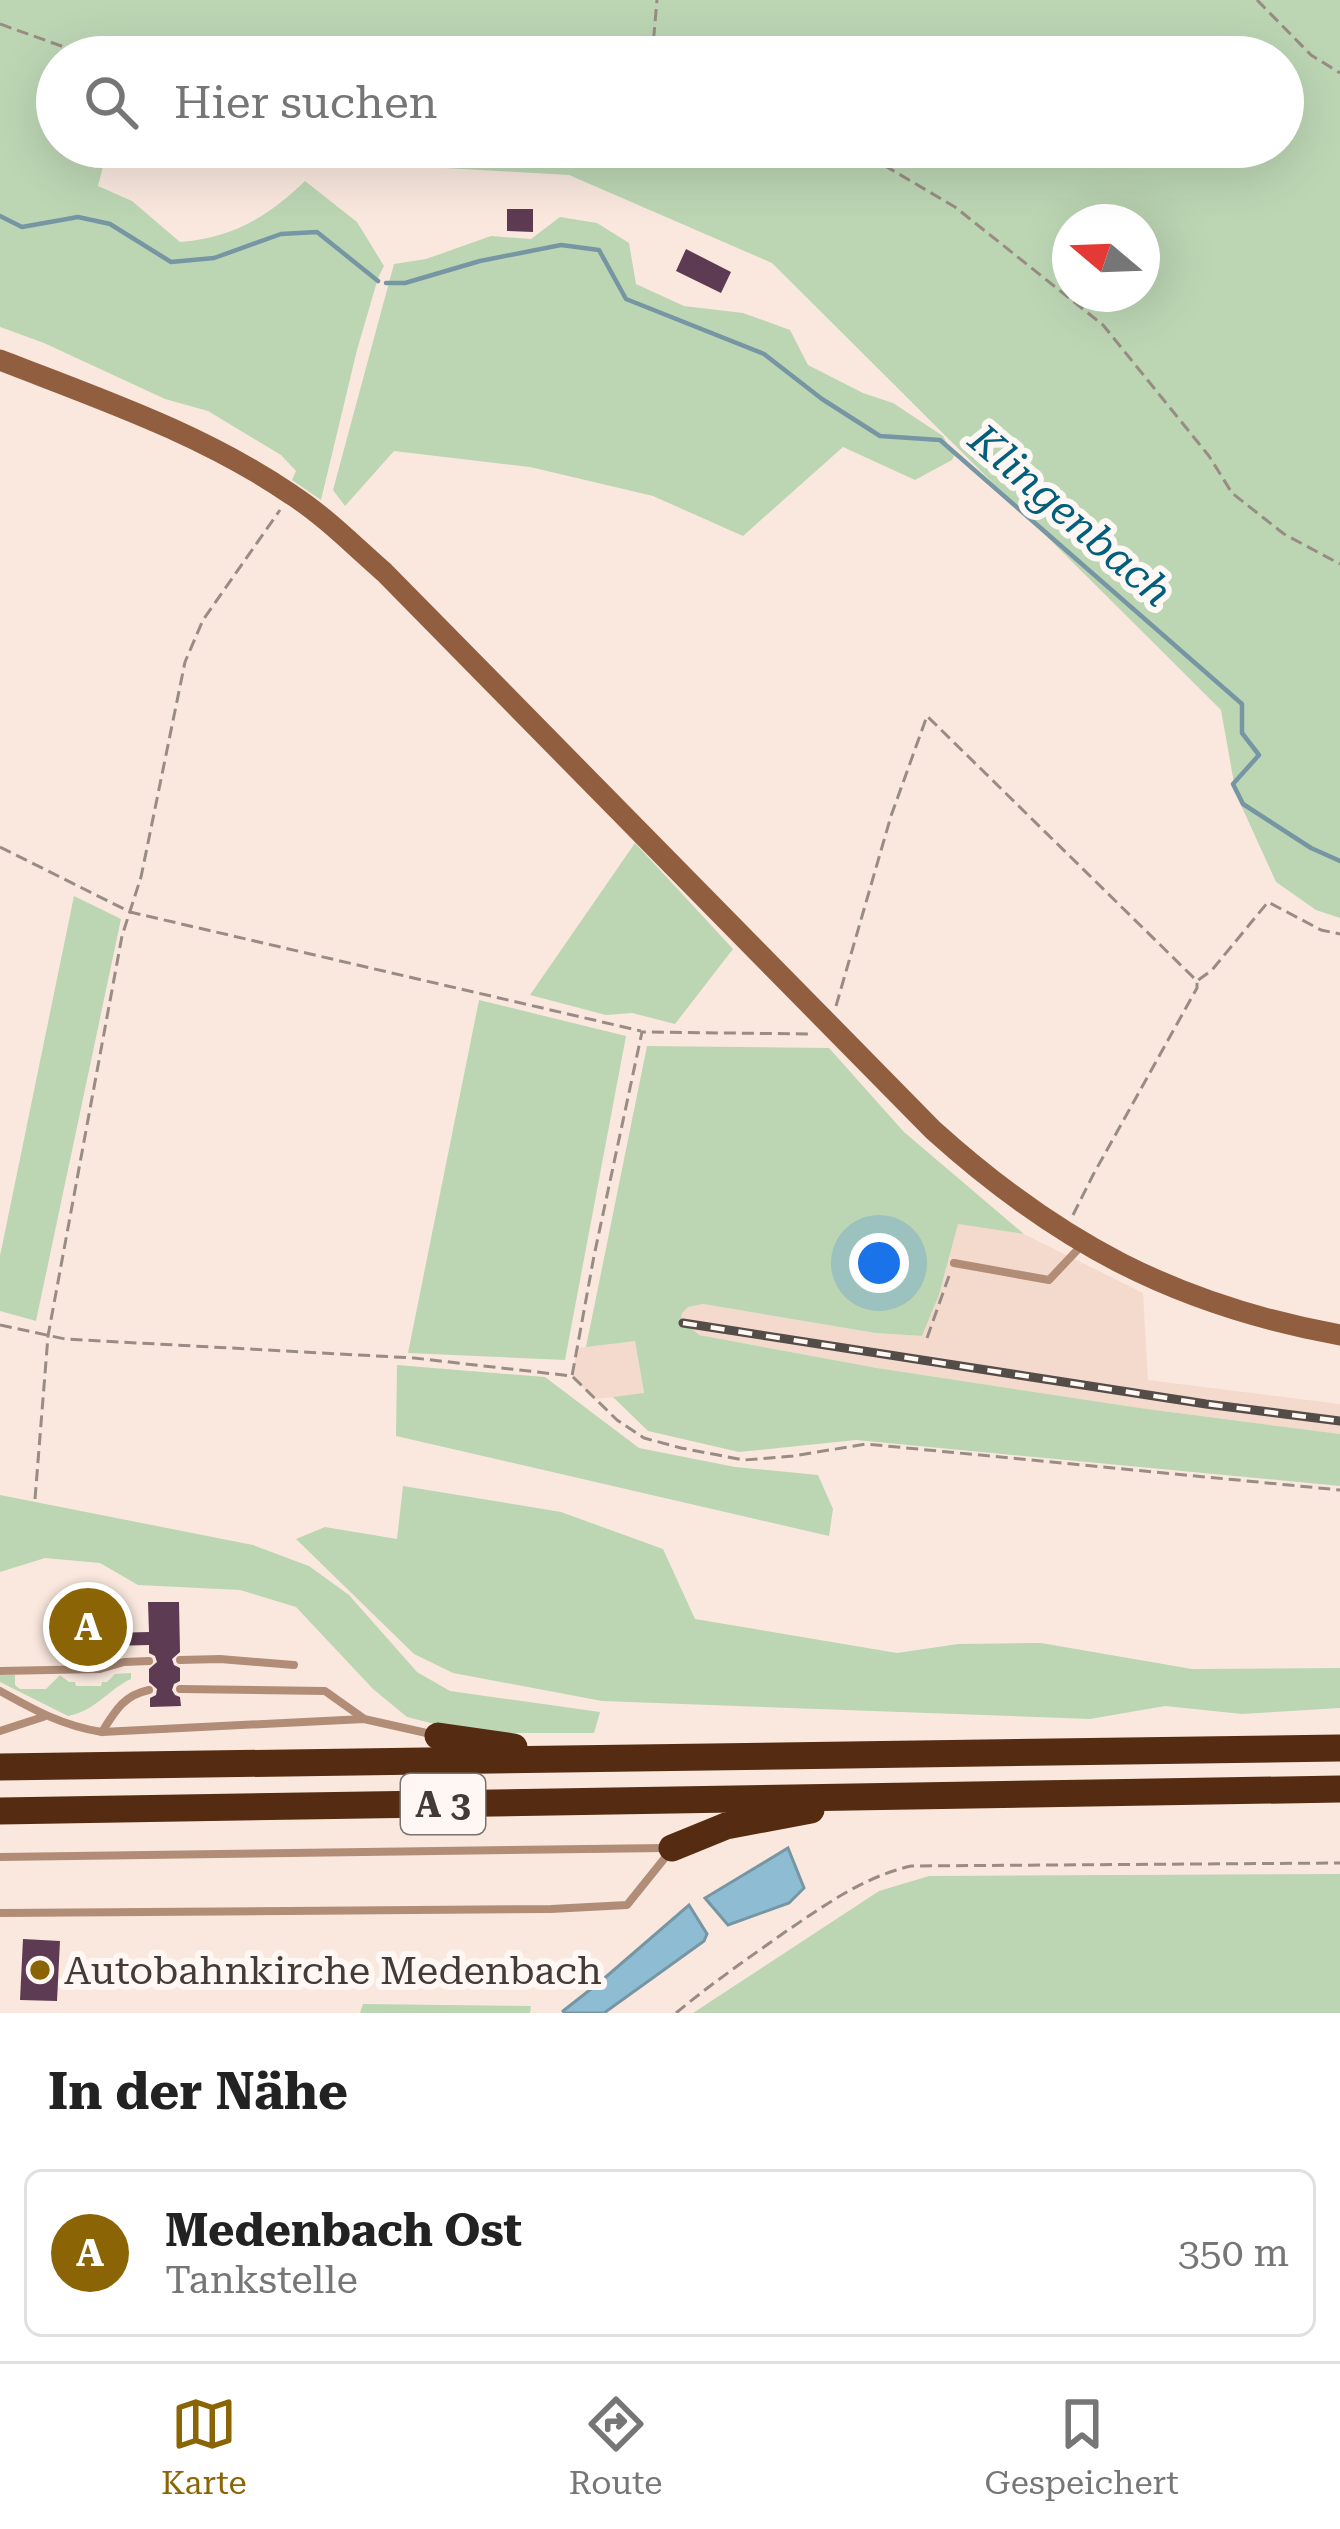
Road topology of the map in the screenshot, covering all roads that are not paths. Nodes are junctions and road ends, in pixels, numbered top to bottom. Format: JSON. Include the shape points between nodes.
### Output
{"nodes":[{"id":1,"x":0,"y":360,"type":"edge"},
{"id":2,"x":1083,"y":1244,"type":"junction"},
{"id":3,"x":954,"y":1263,"type":"road end"},
{"id":4,"x":1340,"y":1335,"type":"edge"},
{"id":5,"x":180,"y":1660,"type":"dead end"},
{"id":6,"x":149,"y":1661,"type":"dead end"},
{"id":7,"x":294,"y":1665,"type":"dead end"},
{"id":8,"x":0,"y":1671,"type":"edge"},
{"id":9,"x":180,"y":1689,"type":"dead end"},
{"id":10,"x":0,"y":1690,"type":"edge"},
{"id":11,"x":149,"y":1690,"type":"dead end"},
{"id":12,"x":44,"y":1716,"type":"junction"},
{"id":13,"x":364,"y":1719,"type":"junction"},
{"id":14,"x":0,"y":1731,"type":"edge"},
{"id":15,"x":102,"y":1732,"type":"junction"},
{"id":16,"x":438,"y":1736,"type":"joint"},
{"id":17,"x":1340,"y":1748,"type":"edge"},
{"id":18,"x":602,"y":1760,"type":"junction"},
{"id":19,"x":0,"y":1767,"type":"edge"},
{"id":20,"x":1340,"y":1789,"type":"edge"},
{"id":21,"x":886,"y":1796,"type":"junction"},
{"id":22,"x":0,"y":1810,"type":"edge"},
{"id":23,"x":672,"y":1848,"type":"junction"},
{"id":24,"x":0,"y":1857,"type":"edge"},
{"id":25,"x":0,"y":1913,"type":"edge"}],
"edges":[{"from":1,"to":2,"type":"main road","via":[[200,441],[325,519],[981,1174]]},
{"from":2,"to":3,"type":"lane","via":[[1048,1280]]},
{"from":2,"to":4,"type":"main road","via":[[1220,1306]]},
{"from":5,"to":7,"type":"lane"},
{"from":6,"to":8,"type":"lane"},
{"from":9,"to":13,"type":"lane","via":[[325,1690]]},
{"from":10,"to":12,"type":"lane"},
{"from":11,"to":15,"type":"lane","via":[[120,1704]]},
{"from":12,"to":14,"type":"lane"},
{"from":12,"to":15,"type":"lane"},
{"from":13,"to":15,"type":"lane"},
{"from":13,"to":16,"type":"lane"},
{"from":16,"to":18,"type":"highway"},
{"from":17,"to":18,"type":"highway","number":"A 3"},
{"from":18,"to":19,"type":"highway","number":"A 3"},
{"from":20,"to":21,"type":"highway","number":"A 3"},
{"from":21,"to":22,"type":"highway","number":"A 3"},
{"from":21,"to":23,"type":"highway","via":[[726,1826]]},
{"from":23,"to":24,"type":"lane"},
{"from":23,"to":25,"type":"lane","via":[[626,1906]]}]}
